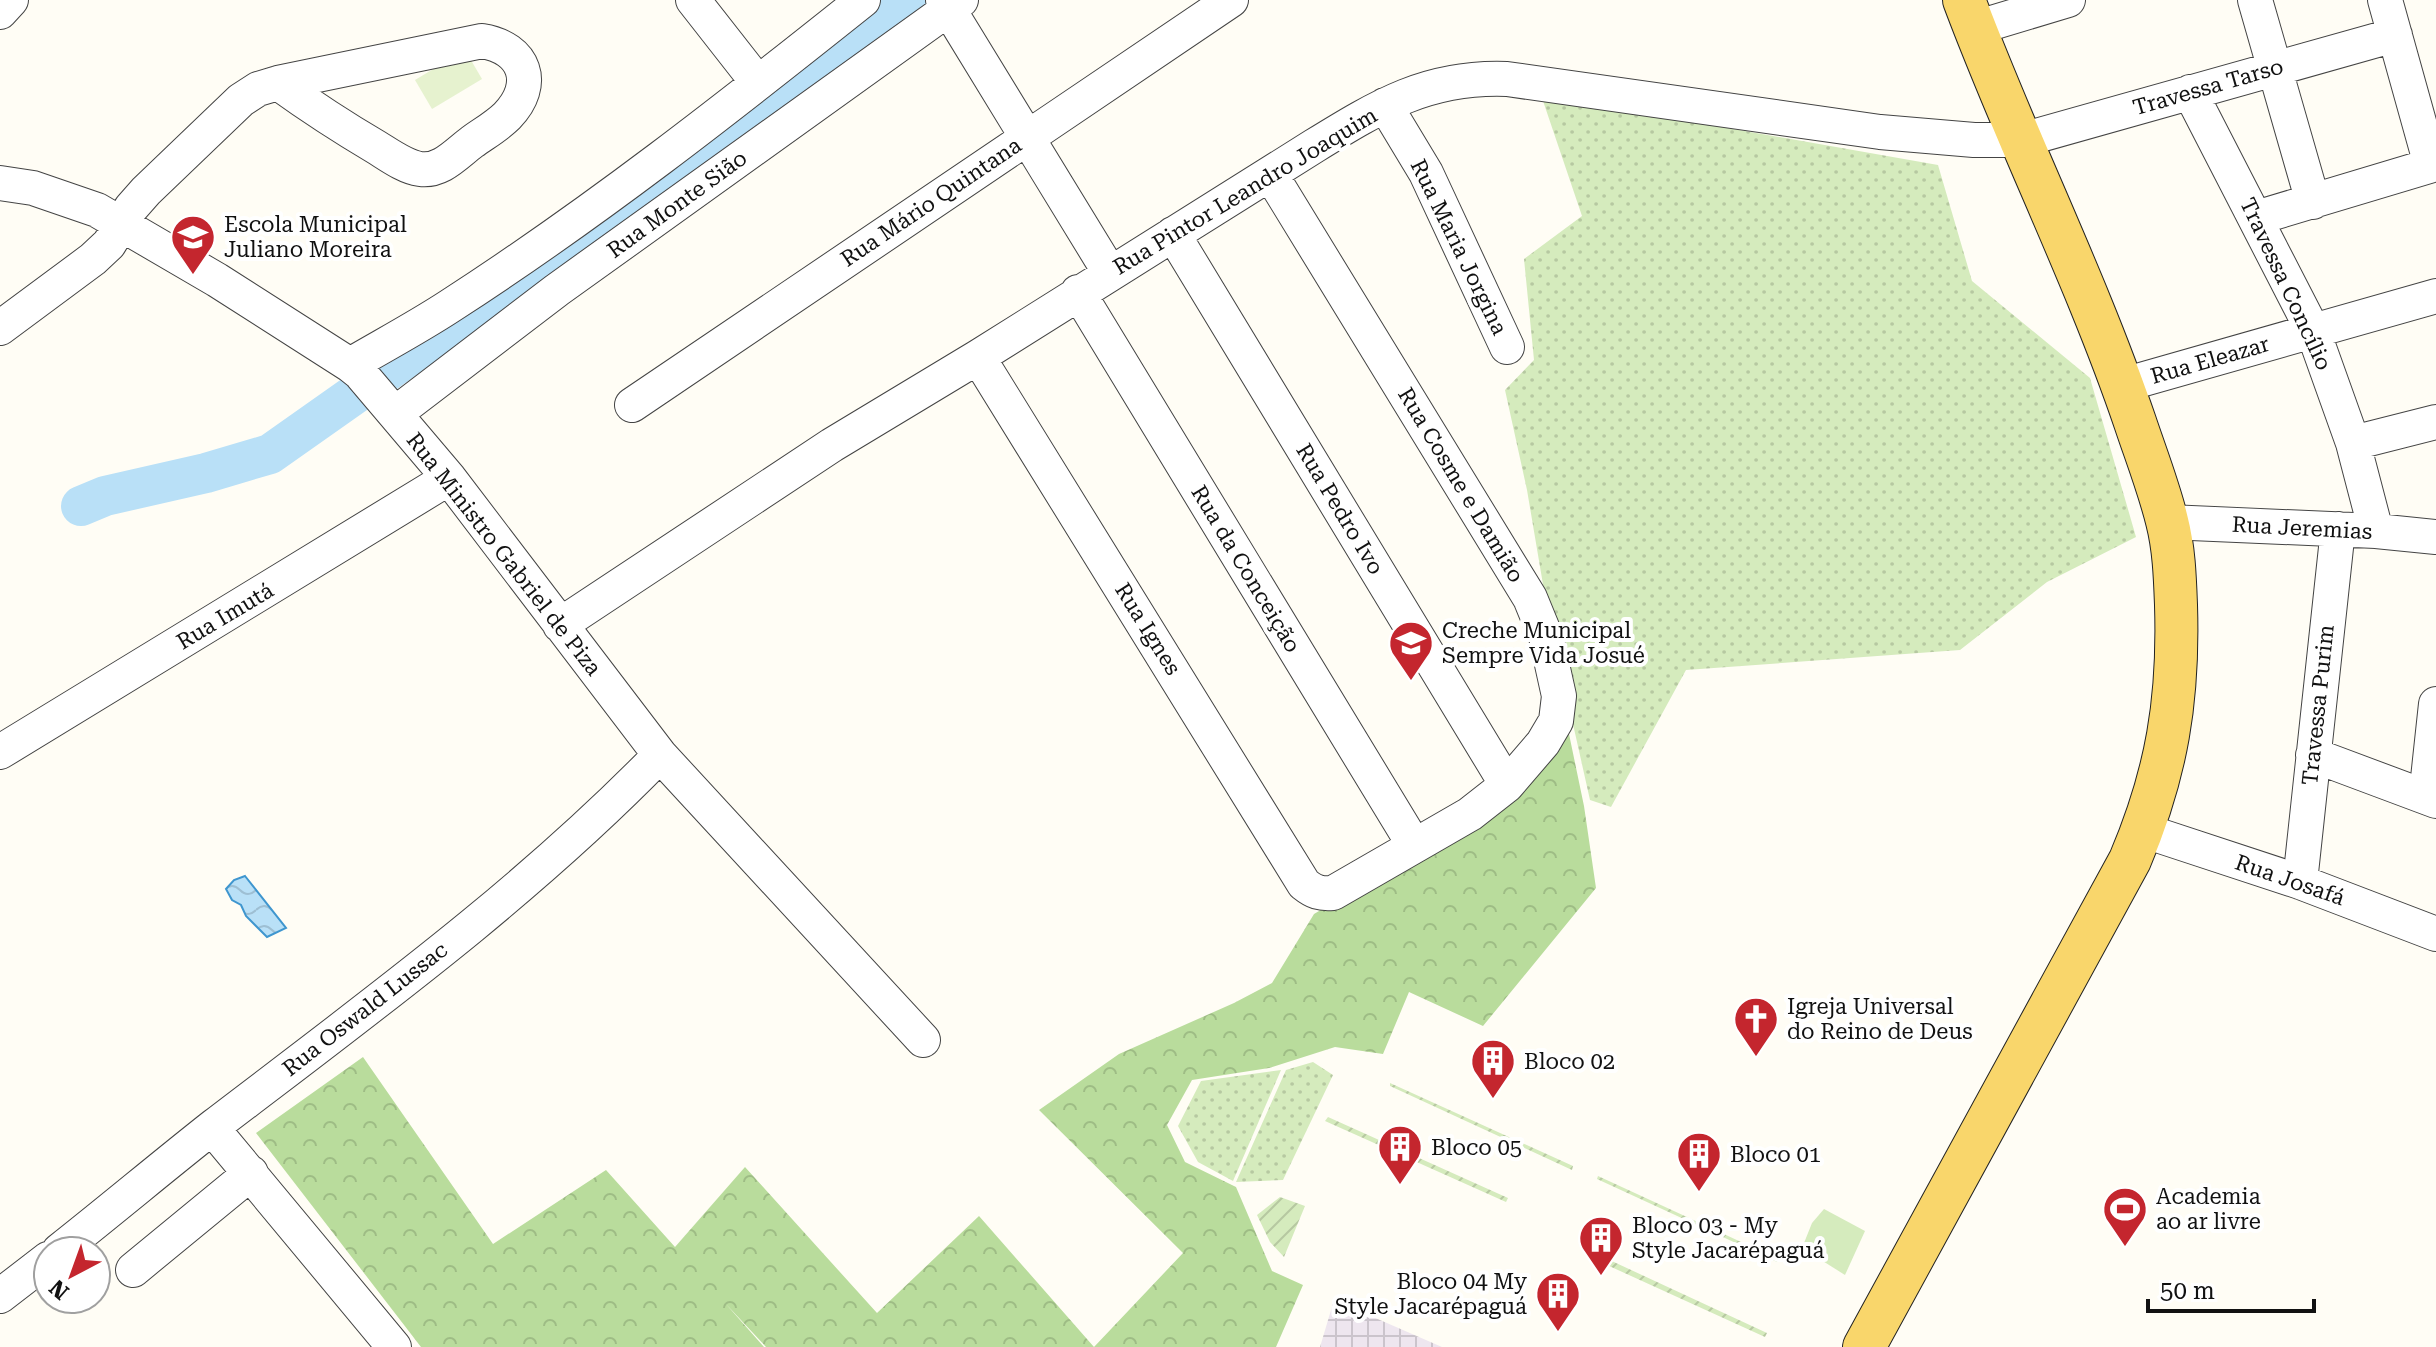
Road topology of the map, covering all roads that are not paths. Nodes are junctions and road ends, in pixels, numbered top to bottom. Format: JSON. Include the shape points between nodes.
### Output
{"nodes":[{"id":1,"x":11,"y":0,"type":"edge"},
{"id":2,"x":693,"y":0,"type":"edge"},
{"id":3,"x":863,"y":0,"type":"edge"},
{"id":4,"x":1231,"y":0,"type":"edge"},
{"id":5,"x":2068,"y":0,"type":"edge"},
{"id":6,"x":2255,"y":0,"type":"edge"},
{"id":7,"x":2385,"y":0,"type":"edge"},
{"id":8,"x":951,"y":3,"type":"edge"},
{"id":9,"x":0,"y":12,"type":"edge"},
{"id":10,"x":1970,"y":14,"type":"edge"},
{"id":11,"x":2395,"y":35,"type":"junction"},
{"id":12,"x":2274,"y":69,"type":"junction"},
{"id":13,"x":278,"y":83,"type":"junction"},
{"id":14,"x":758,"y":83,"type":"junction"},
{"id":15,"x":2190,"y":92,"type":"junction"},
{"id":16,"x":1385,"y":105,"type":"junction"},
{"id":17,"x":1027,"y":137,"type":"junction"},
{"id":18,"x":2022,"y":140,"type":"junction"},
{"id":19,"x":2434,"y":164,"type":"edge"},
{"id":20,"x":1271,"y":175,"type":"junction"},
{"id":21,"x":0,"y":183,"type":"edge"},
{"id":22,"x":2313,"y":202,"type":"junction"},
{"id":23,"x":2256,"y":218,"type":"junction"},
{"id":24,"x":122,"y":225,"type":"junction"},
{"id":25,"x":1173,"y":234,"type":"junction"},
{"id":26,"x":1110,"y":273,"type":"junction"},
{"id":27,"x":1078,"y":292,"type":"junction"},
{"id":28,"x":2436,"y":296,"type":"edge"},
{"id":29,"x":0,"y":328,"type":"edge"},
{"id":30,"x":2313,"y":331,"type":"junction"},
{"id":31,"x":1507,"y":347,"type":"dead end"},
{"id":32,"x":978,"y":357,"type":"junction"},
{"id":33,"x":355,"y":369,"type":"junction"},
{"id":34,"x":2123,"y":385,"type":"junction"},
{"id":35,"x":632,"y":405,"type":"dead end"},
{"id":36,"x":390,"y":407,"type":"junction"},
{"id":37,"x":2436,"y":422,"type":"edge"},
{"id":38,"x":2353,"y":443,"type":"junction"},
{"id":39,"x":449,"y":478,"type":"junction"},
{"id":40,"x":2168,"y":522,"type":"junction"},
{"id":41,"x":2338,"y":529,"type":"junction"},
{"id":42,"x":2376,"y":531,"type":"junction"},
{"id":43,"x":2436,"y":537,"type":"edge"},
{"id":44,"x":560,"y":625,"type":"junction"},
{"id":45,"x":2436,"y":704,"type":"edge"},
{"id":46,"x":0,"y":752,"type":"edge"},
{"id":47,"x":660,"y":755,"type":"junction"},
{"id":48,"x":2313,"y":755,"type":"junction"},
{"id":49,"x":1507,"y":785,"type":"junction"},
{"id":50,"x":2431,"y":799,"type":"edge"},
{"id":51,"x":2142,"y":830,"type":"junction"},
{"id":52,"x":1414,"y":845,"type":"junction"},
{"id":53,"x":2300,"y":882,"type":"junction"},
{"id":54,"x":1323,"y":894,"type":"joint"},
{"id":55,"x":2436,"y":934,"type":"edge"},
{"id":56,"x":923,"y":1040,"type":"dead end"},
{"id":57,"x":212,"y":1128,"type":"junction"},
{"id":58,"x":251,"y":1173,"type":"junction"},
{"id":59,"x":79,"y":1235,"type":"edge"},
{"id":60,"x":133,"y":1270,"type":"dead end"},
{"id":61,"x":32,"y":1271,"type":"edge"},
{"id":62,"x":0,"y":1296,"type":"edge"},
{"id":63,"x":394,"y":1347,"type":"edge"},
{"id":64,"x":1864,"y":1347,"type":"edge"}],
"edges":[{"from":1,"to":9,"type":"street"},
{"from":2,"to":14,"type":"street"},
{"from":3,"to":14,"type":"street"},
{"from":4,"to":17,"type":"street","name":"Rua Mário Quintana"},
{"from":5,"to":10,"type":"street"},
{"from":6,"to":12,"type":"street"},
{"from":7,"to":11,"type":"street"},
{"from":8,"to":17,"type":"street"},
{"from":8,"to":36,"type":"street","name":"Rua Monte Sião"},
{"from":10,"to":18,"type":"main road"},
{"from":11,"to":12,"type":"street","name":"Travessa Tarso"},
{"from":11,"to":19,"type":"street"},
{"from":12,"to":15,"type":"street","name":"Travessa Tarso"},
{"from":12,"to":22,"type":"street"},
{"from":13,"to":13,"type":"street","via":[[482,41],[507,48],[523,70],[523,88],[506,116],[436,169],[417,169],[398,160]]},
{"from":13,"to":24,"type":"street","via":[[241,100],[146,191]]},
{"from":14,"to":33,"type":"street","via":[[554,234]]},
{"from":15,"to":18,"type":"street","name":"Travessa Tarso"},
{"from":15,"to":23,"type":"street","name":"Travessa Concílio"},
{"from":16,"to":18,"type":"street","name":"Rua Pintor Leandro Joaquim","via":[[1456,80],[1507,79],[1891,133]]},
{"from":16,"to":20,"type":"street","name":"Rua Pintor Leandro Joaquim"},
{"from":16,"to":31,"type":"street","name":"Rua Maria Jorgina","via":[[1426,173]]},
{"from":17,"to":26,"type":"street"},
{"from":17,"to":35,"type":"street","name":"Rua Mário Quintana"},
{"from":18,"to":34,"type":"main road"},
{"from":19,"to":22,"type":"street"},
{"from":20,"to":25,"type":"street","name":"Rua Pintor Leandro Joaquim"},
{"from":20,"to":49,"type":"street","name":"Rua Cosme e Damião","via":[[1530,598],[1546,637],[1559,696],[1556,721]]},
{"from":21,"to":24,"type":"street","name":"Rua Ministro Gabriel de Piza","via":[[67,198]]},
{"from":22,"to":23,"type":"street"},
{"from":23,"to":30,"type":"street","name":"Travessa Concílio"},
{"from":24,"to":29,"type":"street","via":[[93,259]]},
{"from":24,"to":33,"type":"street","name":"Rua Ministro Gabriel de Piza"},
{"from":25,"to":26,"type":"street","name":"Rua Pintor Leandro Joaquim"},
{"from":25,"to":49,"type":"street","name":"Rua Pedro Ivo"},
{"from":26,"to":27,"type":"street","name":"Rua Pintor Leandro Joaquim"},
{"from":27,"to":32,"type":"street","name":"Rua Pintor Leandro Joaquim"},
{"from":27,"to":52,"type":"street","name":"Rua da Conceição"},
{"from":28,"to":30,"type":"street","name":"Rua Eleazar"},
{"from":30,"to":34,"type":"street","name":"Rua Eleazar"},
{"from":30,"to":38,"type":"street","name":"Travessa Concílio"},
{"from":32,"to":44,"type":"street","name":"Rua Pintor Leandro Joaquim","via":[[832,445]]},
{"from":32,"to":54,"type":"street","name":"Rua Ignes","via":[[1304,884]]},
{"from":33,"to":36,"type":"street","name":"Rua Ministro Gabriel de Piza"},
{"from":34,"to":40,"type":"main road"},
{"from":36,"to":39,"type":"street","name":"Rua Ministro Gabriel de Piza"},
{"from":37,"to":38,"type":"street"},
{"from":38,"to":42,"type":"street","name":"Travessa Concílio"},
{"from":39,"to":44,"type":"street","name":"Rua Ministro Gabriel de Piza"},
{"from":39,"to":46,"type":"street","name":"Rua Imutá"},
{"from":40,"to":41,"type":"street","name":"Rua Jeremias"},
{"from":40,"to":51,"type":"main road","via":[[2177,624],[2173,696],[2169,740]]},
{"from":41,"to":42,"type":"street","name":"Rua Jeremias"},
{"from":41,"to":48,"type":"street","name":"Travessa Purim"},
{"from":42,"to":43,"type":"street","name":"Rua Jeremias"},
{"from":44,"to":47,"type":"street","name":"Rua Ministro Gabriel de Piza"},
{"from":45,"to":50,"type":"street"},
{"from":47,"to":56,"type":"street","name":"Rua Ministro Gabriel de Piza"},
{"from":47,"to":57,"type":"street","name":"Rua Oswald Lussac","via":[[500,902]]},
{"from":48,"to":50,"type":"street"},
{"from":48,"to":53,"type":"street","name":"Travessa Purim"},
{"from":49,"to":52,"type":"street","name":"Rua Cosme e Damião","via":[[1470,814]]},
{"from":51,"to":53,"type":"street","name":"Rua Josafá"},
{"from":51,"to":64,"type":"main road"},
{"from":52,"to":54,"type":"street","name":"Rua Cosme e Damião"},
{"from":53,"to":55,"type":"street","name":"Rua Josafá"},
{"from":57,"to":58,"type":"street"},
{"from":57,"to":59,"type":"street","name":"Rua Oswald Lussac"},
{"from":58,"to":60,"type":"street"},
{"from":58,"to":63,"type":"street"},
{"from":61,"to":62,"type":"street"}]}
